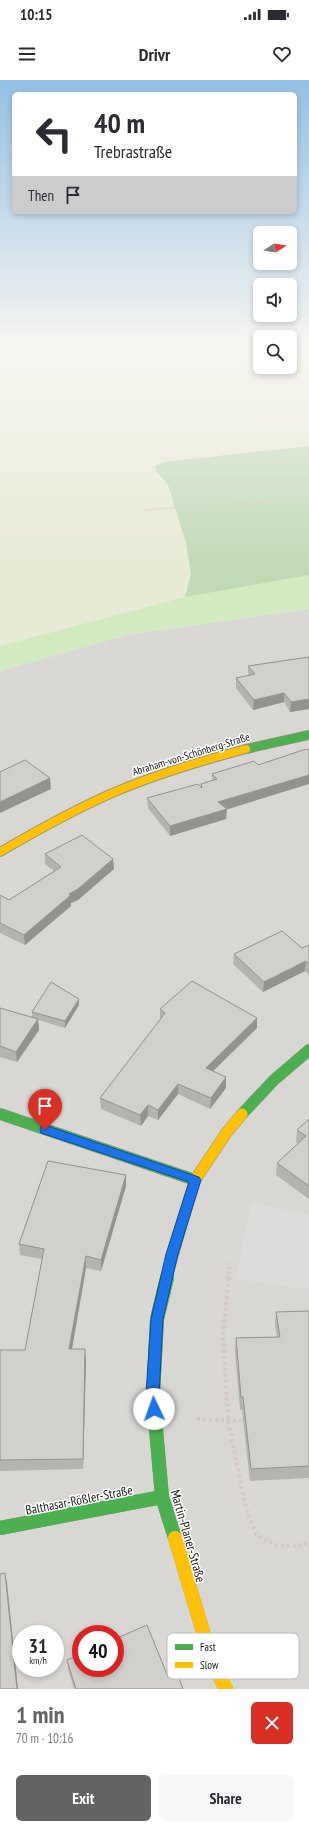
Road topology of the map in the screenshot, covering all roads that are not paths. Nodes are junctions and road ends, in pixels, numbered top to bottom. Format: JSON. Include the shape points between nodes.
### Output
{"nodes":[{"id":1,"x":309,"y":735,"type":"edge"},
{"id":2,"x":0,"y":852,"type":"edge"},
{"id":3,"x":309,"y":1050,"type":"edge"},
{"id":4,"x":0,"y":1114,"type":"edge"},
{"id":5,"x":195,"y":1180,"type":"junction"},
{"id":6,"x":162,"y":1497,"type":"junction"},
{"id":7,"x":0,"y":1528,"type":"edge"},
{"id":8,"x":203,"y":1633,"type":"edge"},
{"id":9,"x":221,"y":1679,"type":"edge"},
{"id":10,"x":226,"y":1689,"type":"edge"}],
"edges":[{"from":1,"to":2,"type":"street","name":"Abraham-von-Schönberg-Straße","via":[[223,755],[121,789],[36,831]]},
{"from":3,"to":5,"type":"street","name":"Martin-Planer-Straße","via":[[265,1087],[227,1132]]},
{"from":4,"to":5,"type":"street"},
{"from":5,"to":6,"type":"street","name":"Martin-Planer-Straße","via":[[172,1254],[157,1319],[153,1395]]},
{"from":6,"to":7,"type":"street","name":"Balthasar-Rößler-Straße"},
{"from":6,"to":8,"type":"street","name":"Martin-Planer-Straße"},
{"from":9,"to":10,"type":"street","name":"Martin-Planer-Straße"}]}
